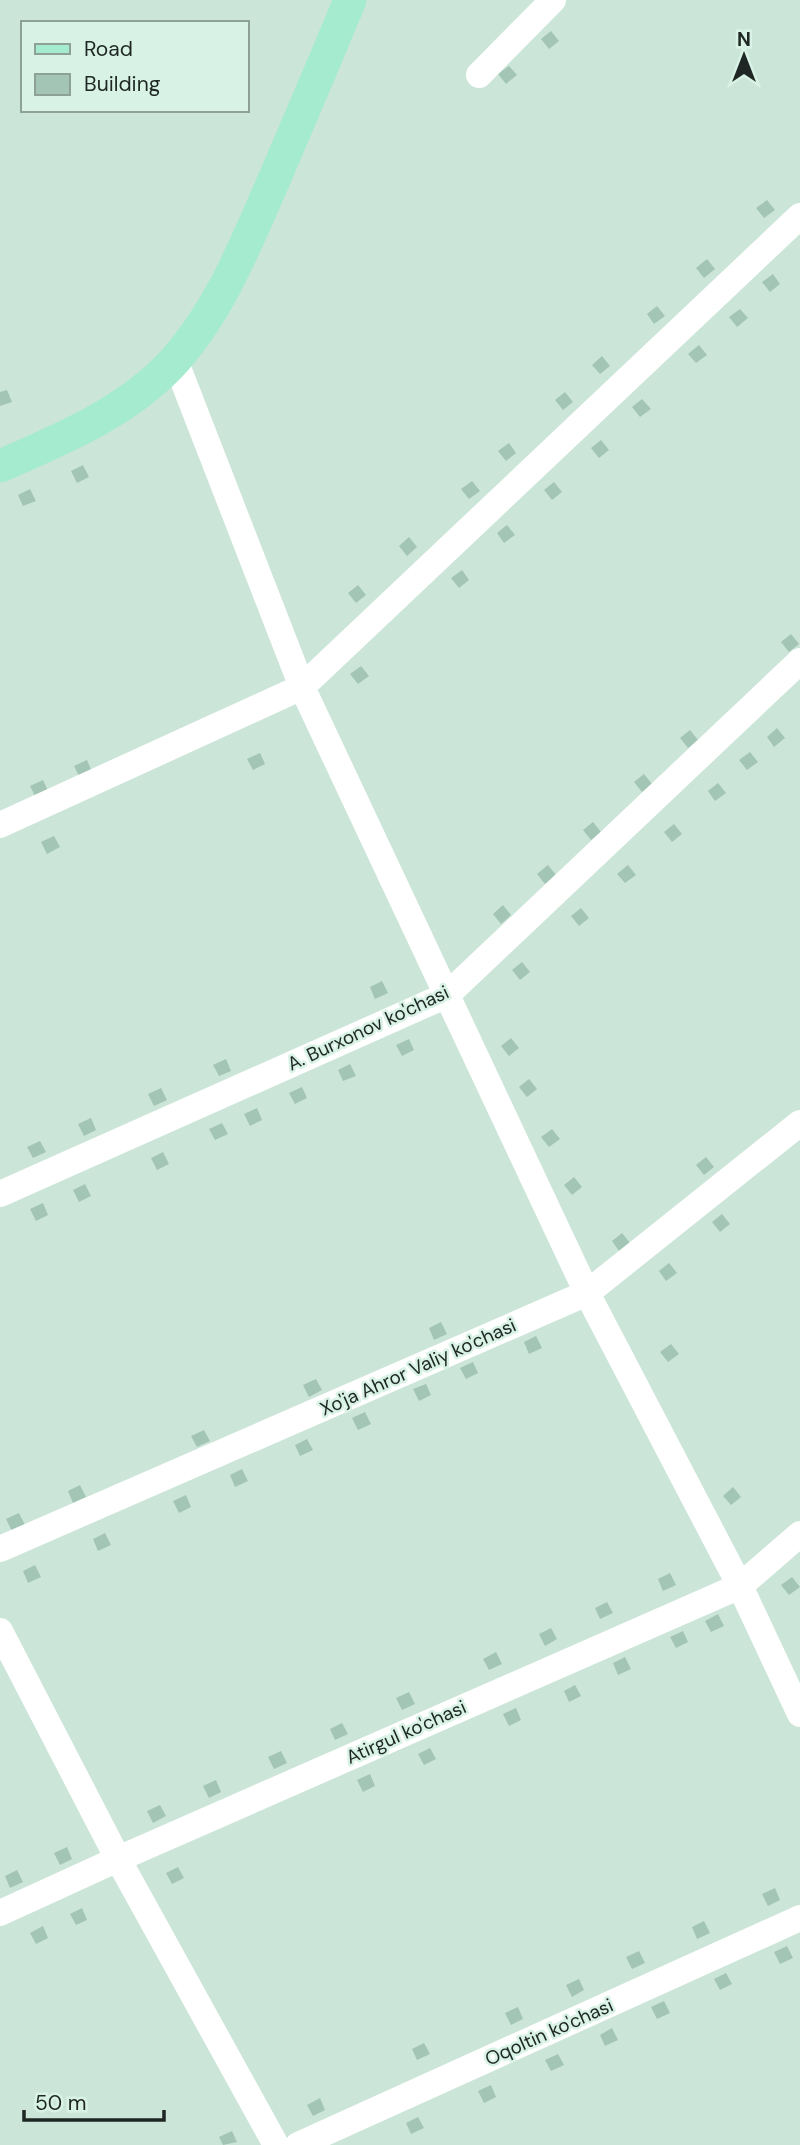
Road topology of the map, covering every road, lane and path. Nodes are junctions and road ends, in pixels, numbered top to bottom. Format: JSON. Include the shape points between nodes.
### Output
{"nodes":[{"id":1,"x":350,"y":0,"type":"edge"},
{"id":2,"x":552,"y":0,"type":"edge"},
{"id":3,"x":479,"y":75,"type":"dead end"},
{"id":4,"x":800,"y":216,"type":"edge"},
{"id":5,"x":176,"y":360,"type":"junction"},
{"id":6,"x":0,"y":466,"type":"edge"},
{"id":7,"x":800,"y":661,"type":"edge"},
{"id":8,"x":302,"y":687,"type":"junction"},
{"id":9,"x":0,"y":825,"type":"edge"},
{"id":10,"x":447,"y":996,"type":"junction"},
{"id":11,"x":800,"y":1123,"type":"edge"},
{"id":12,"x":0,"y":1194,"type":"edge"},
{"id":13,"x":587,"y":1293,"type":"junction"},
{"id":14,"x":800,"y":1534,"type":"edge"},
{"id":15,"x":0,"y":1549,"type":"edge"},
{"id":16,"x":740,"y":1586,"type":"junction"},
{"id":17,"x":0,"y":1630,"type":"edge"},
{"id":18,"x":800,"y":1714,"type":"edge"},
{"id":19,"x":118,"y":1858,"type":"junction"},
{"id":20,"x":0,"y":1913,"type":"edge"},
{"id":21,"x":800,"y":1918,"type":"edge"},
{"id":22,"x":276,"y":2145,"type":"edge"},
{"id":23,"x":298,"y":2145,"type":"edge"}],
"edges":[{"from":1,"to":5,"type":"main road","via":[[239,260]]},
{"from":2,"to":3,"type":"street"},
{"from":4,"to":8,"type":"street"},
{"from":5,"to":6,"type":"main road","via":[[119,408]]},
{"from":5,"to":8,"type":"street"},
{"from":7,"to":10,"type":"street","name":"A. Burxonov ko'chasi"},
{"from":8,"to":9,"type":"street"},
{"from":8,"to":10,"type":"street"},
{"from":10,"to":12,"type":"street","name":"A. Burxonov ko'chasi"},
{"from":10,"to":13,"type":"street"},
{"from":11,"to":13,"type":"street","name":"Xo'ja Ahror Valiy ko'chasi"},
{"from":13,"to":15,"type":"street","name":"Xo'ja Ahror Valiy ko'chasi"},
{"from":13,"to":16,"type":"street"},
{"from":14,"to":16,"type":"street","name":"Atirgul ko'chasi"},
{"from":16,"to":18,"type":"street"},
{"from":16,"to":19,"type":"street","name":"Atirgul ko'chasi"},
{"from":17,"to":19,"type":"street"},
{"from":19,"to":20,"type":"street","name":"Atirgul ko'chasi"},
{"from":19,"to":22,"type":"street"},
{"from":21,"to":23,"type":"street","name":"Oqoltin ko'chasi"}]}
